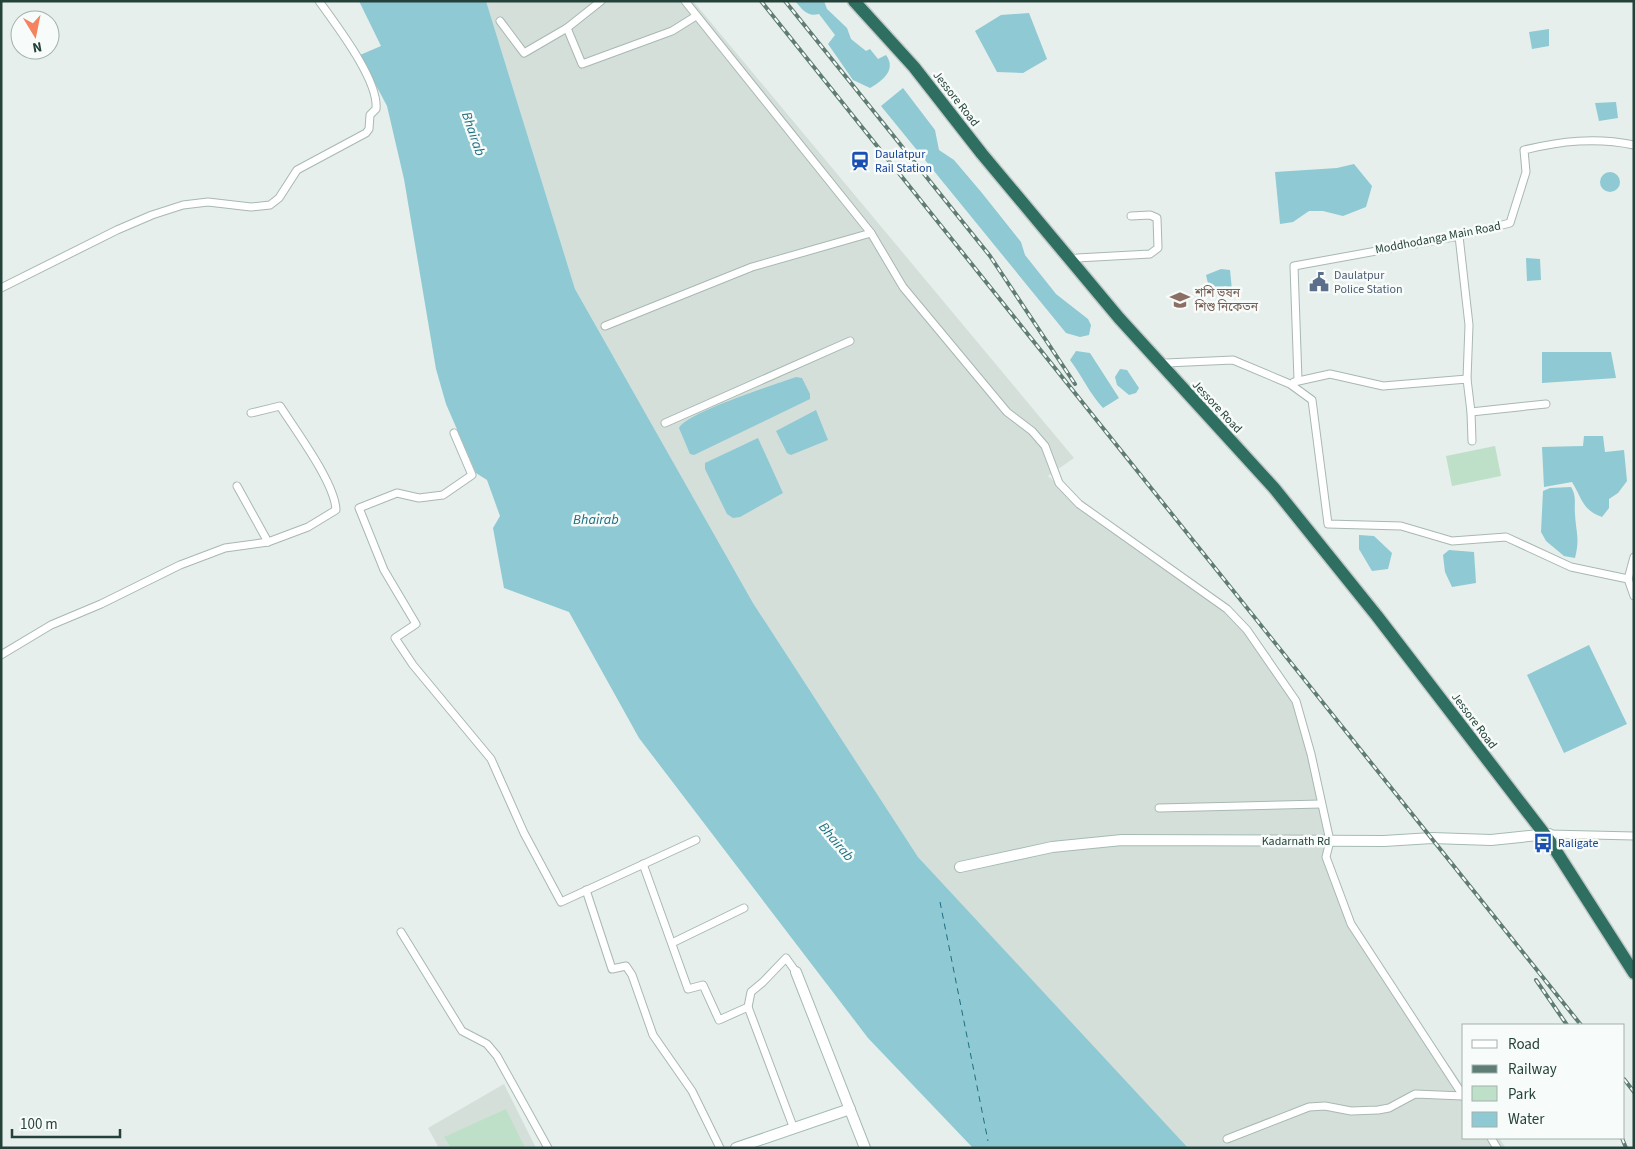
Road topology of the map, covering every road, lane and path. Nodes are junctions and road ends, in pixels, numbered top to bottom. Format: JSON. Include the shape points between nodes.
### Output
{"nodes":[{"id":1,"x":319,"y":1,"type":"edge"},
{"id":2,"x":601,"y":1,"type":"edge"},
{"id":3,"x":685,"y":1,"type":"edge"},
{"id":4,"x":854,"y":1,"type":"edge"},
{"id":5,"x":864,"y":1,"type":"edge"},
{"id":6,"x":696,"y":16,"type":"junction"},
{"id":7,"x":500,"y":22,"type":"dead end"},
{"id":8,"x":566,"y":28,"type":"junction"},
{"id":9,"x":1634,"y":145,"type":"edge"},
{"id":10,"x":1131,"y":216,"type":"dead end"},
{"id":11,"x":870,"y":232,"type":"junction"},
{"id":12,"x":1459,"y":236,"type":"junction"},
{"id":13,"x":1077,"y":258,"type":"junction"},
{"id":14,"x":1,"y":288,"type":"edge"},
{"id":15,"x":605,"y":326,"type":"dead end"},
{"id":16,"x":850,"y":341,"type":"dead end"},
{"id":17,"x":1166,"y":363,"type":"junction"},
{"id":18,"x":1467,"y":379,"type":"junction"},
{"id":19,"x":1298,"y":380,"type":"junction"},
{"id":20,"x":1290,"y":384,"type":"junction"},
{"id":21,"x":1546,"y":404,"type":"dead end"},
{"id":22,"x":1471,"y":412,"type":"junction"},
{"id":23,"x":251,"y":413,"type":"dead end"},
{"id":24,"x":665,"y":423,"type":"dead end"},
{"id":25,"x":454,"y":433,"type":"dead end"},
{"id":26,"x":1472,"y":441,"type":"dead end"},
{"id":27,"x":237,"y":486,"type":"dead end"},
{"id":28,"x":268,"y":542,"type":"junction"},
{"id":29,"x":1634,"y":557,"type":"edge"},
{"id":30,"x":1628,"y":579,"type":"junction"},
{"id":31,"x":1634,"y":596,"type":"edge"},
{"id":32,"x":1,"y":655,"type":"edge"},
{"id":33,"x":1321,"y":804,"type":"junction"},
{"id":34,"x":1160,"y":808,"type":"dead end"},
{"id":35,"x":1547,"y":836,"type":"junction"},
{"id":36,"x":1634,"y":836,"type":"edge"},
{"id":37,"x":696,"y":840,"type":"dead end"},
{"id":38,"x":1330,"y":841,"type":"junction"},
{"id":39,"x":643,"y":864,"type":"junction"},
{"id":40,"x":960,"y":867,"type":"dead end"},
{"id":41,"x":586,"y":890,"type":"junction"},
{"id":42,"x":744,"y":908,"type":"dead end"},
{"id":43,"x":401,"y":932,"type":"dead end"},
{"id":44,"x":672,"y":943,"type":"junction"},
{"id":45,"x":796,"y":972,"type":"joint"},
{"id":46,"x":1634,"y":974,"type":"edge"},
{"id":47,"x":748,"y":1007,"type":"junction"},
{"id":48,"x":1462,"y":1094,"type":"edge"},
{"id":49,"x":1462,"y":1096,"type":"edge"},
{"id":50,"x":850,"y":1109,"type":"junction"},
{"id":51,"x":794,"y":1129,"type":"junction"},
{"id":52,"x":1227,"y":1139,"type":"dead end"},
{"id":53,"x":548,"y":1148,"type":"edge"},
{"id":54,"x":720,"y":1148,"type":"edge"},
{"id":55,"x":736,"y":1148,"type":"edge"},
{"id":56,"x":865,"y":1148,"type":"edge"}],
"edges":[{"from":1,"to":14,"type":"street","via":[[351,44],[373,94],[376,109],[370,115],[366,133],[297,170],[270,205],[251,207],[208,202],[152,215]]},
{"from":2,"to":8,"type":"street"},
{"from":3,"to":6,"type":"street"},
{"from":4,"to":35,"type":"highway","name":"Jessore Road","via":[[914,67],[1125,325],[1274,488]]},
{"from":5,"to":13,"type":"highway","name":"Jessore Road"},
{"from":6,"to":8,"type":"street","via":[[672,31],[582,64]]},
{"from":6,"to":11,"type":"street"},
{"from":7,"to":8,"type":"street","via":[[524,53]]},
{"from":9,"to":12,"type":"street","name":"Moddhodanga Main Road","via":[[1599,140],[1560,142],[1524,150],[1526,172],[1510,223]]},
{"from":10,"to":13,"type":"street","via":[[1157,218],[1158,248],[1150,254]]},
{"from":11,"to":15,"type":"street","via":[[752,267]]},
{"from":11,"to":33,"type":"street","via":[[903,288],[1007,412],[1032,431],[1045,446],[1059,483],[1079,504],[1196,585],[1227,609],[1247,630],[1296,702]]},
{"from":12,"to":18,"type":"street","via":[[1469,325]]},
{"from":12,"to":19,"type":"street","name":"Moddhodanga Main Road","via":[[1294,266]]},
{"from":13,"to":17,"type":"highway","name":"Jessore Road"},
{"from":16,"to":24,"type":"street"},
{"from":17,"to":20,"type":"street","via":[[1233,360]]},
{"from":17,"to":35,"type":"highway","name":"Jessore Road","via":[[1281,487],[1530,805]]},
{"from":18,"to":19,"type":"street","via":[[1383,386],[1330,374]]},
{"from":18,"to":22,"type":"street"},
{"from":19,"to":20,"type":"street"},
{"from":20,"to":30,"type":"street","via":[[1312,400],[1328,524],[1400,526],[1452,541],[1506,537],[1571,567]]},
{"from":21,"to":22,"type":"street"},
{"from":22,"to":26,"type":"street"},
{"from":23,"to":28,"type":"street","via":[[280,406],[315,462],[333,495],[336,508],[308,527]]},
{"from":25,"to":41,"type":"street","via":[[472,475],[443,495],[418,498],[397,493],[359,508],[384,570],[416,624],[395,638],[413,665],[492,759],[524,833],[561,902]]},
{"from":27,"to":28,"type":"street"},
{"from":28,"to":32,"type":"street","via":[[225,548],[180,565],[51,625]]},
{"from":29,"to":30,"type":"street"},
{"from":30,"to":31,"type":"street"},
{"from":33,"to":34,"type":"street"},
{"from":33,"to":38,"type":"street"},
{"from":35,"to":36,"type":"street","name":"Kadarnath Rd"},
{"from":35,"to":38,"type":"main road","name":"Kadarnath Rd","via":[[1491,840]]},
{"from":35,"to":46,"type":"highway","name":"Jessore Road"},
{"from":37,"to":39,"type":"street"},
{"from":38,"to":40,"type":"main road","name":"Kadarnath Rd","via":[[1122,840],[1052,847]]},
{"from":38,"to":48,"type":"street","via":[[1326,858],[1351,924]]},
{"from":39,"to":41,"type":"street"},
{"from":39,"to":44,"type":"street"},
{"from":41,"to":54,"type":"street","via":[[612,969],[626,966],[632,975],[653,1035],[692,1091]]},
{"from":42,"to":44,"type":"street"},
{"from":43,"to":53,"type":"street","via":[[462,1031],[487,1044],[497,1056]]},
{"from":44,"to":47,"type":"street","via":[[688,989],[703,986],[719,1020]]},
{"from":45,"to":47,"type":"street","via":[[786,958],[751,992]]},
{"from":45,"to":50,"type":"main road"},
{"from":47,"to":51,"type":"street"},
{"from":49,"to":52,"type":"street","via":[[1416,1094],[1378,1110],[1309,1107]]},
{"from":50,"to":51,"type":"main road"},
{"from":50,"to":56,"type":"main road"},
{"from":51,"to":55,"type":"main road"}]}
